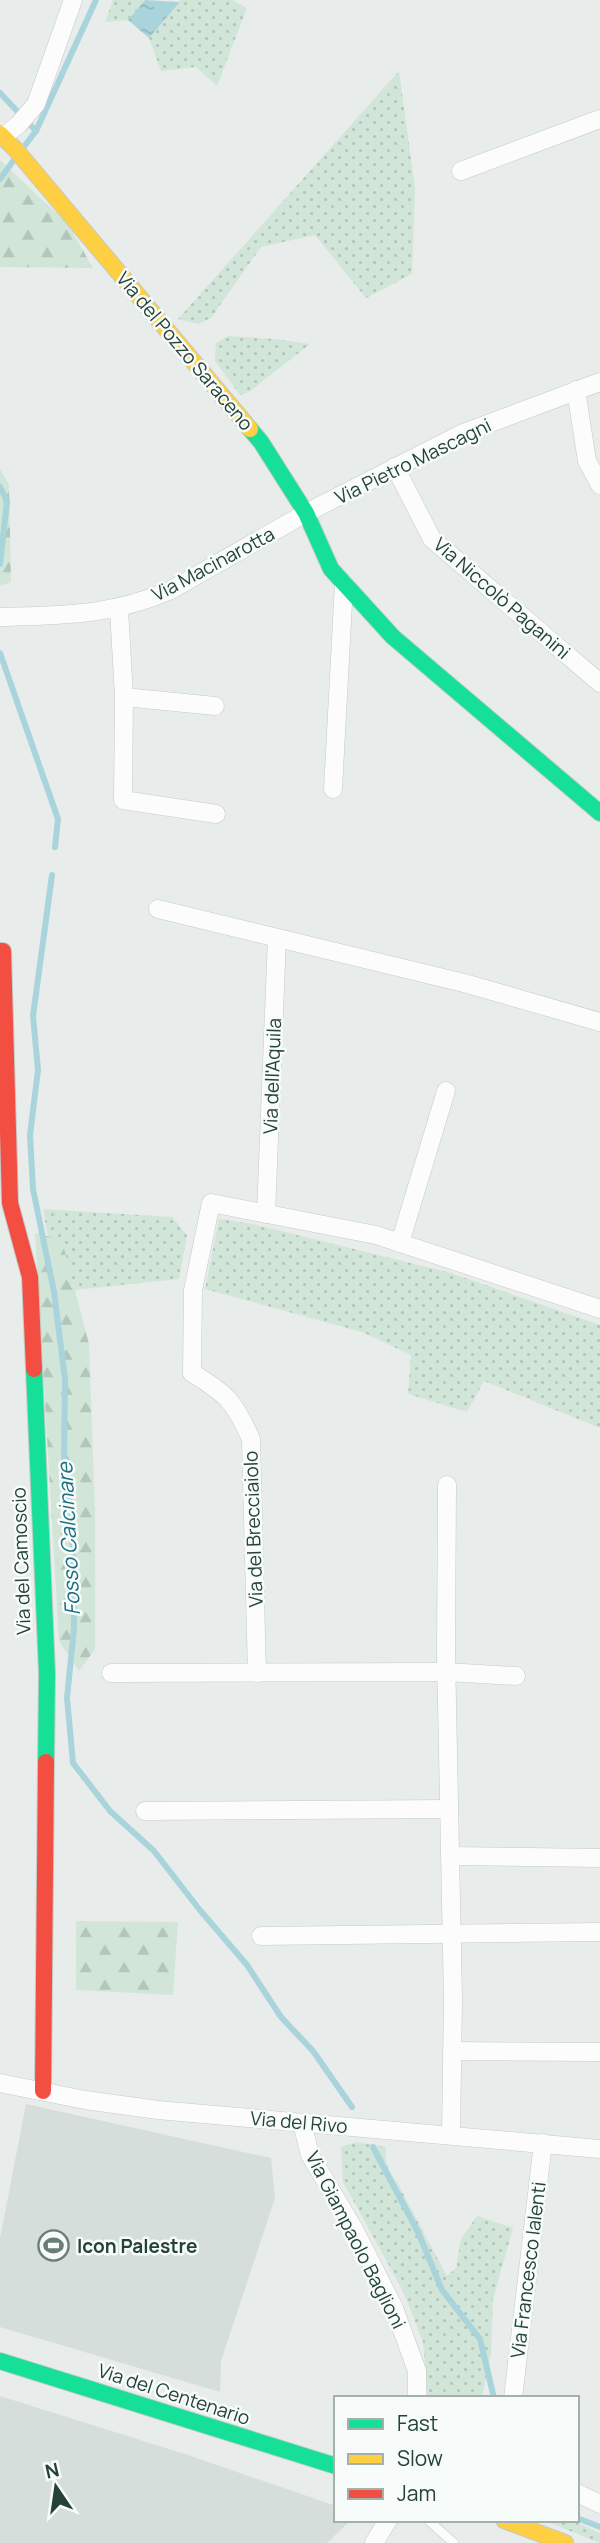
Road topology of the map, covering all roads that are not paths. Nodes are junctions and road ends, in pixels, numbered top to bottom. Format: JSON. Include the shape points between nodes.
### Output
{"nodes":[{"id":1,"x":73,"y":0,"type":"edge"},
{"id":2,"x":600,"y":119,"type":"edge"},
{"id":3,"x":1,"y":136,"type":"edge"},
{"id":4,"x":461,"y":171,"type":"dead end"},
{"id":5,"x":600,"y":382,"type":"edge"},
{"id":6,"x":576,"y":390,"type":"junction"},
{"id":7,"x":395,"y":467,"type":"junction"},
{"id":8,"x":600,"y":485,"type":"edge"},
{"id":9,"x":306,"y":513,"type":"junction"},
{"id":10,"x":344,"y":584,"type":"junction"},
{"id":11,"x":119,"y":609,"type":"junction"},
{"id":12,"x":0,"y":617,"type":"edge"},
{"id":13,"x":600,"y":683,"type":"edge"},
{"id":14,"x":124,"y":696,"type":"junction"},
{"id":15,"x":215,"y":706,"type":"dead end"},
{"id":16,"x":333,"y":789,"type":"dead end"},
{"id":17,"x":600,"y":813,"type":"edge"},
{"id":18,"x":216,"y":814,"type":"dead end"},
{"id":19,"x":158,"y":909,"type":"dead end"},
{"id":20,"x":277,"y":938,"type":"junction"},
{"id":21,"x":0,"y":951,"type":"edge"},
{"id":22,"x":600,"y":1022,"type":"edge"},
{"id":23,"x":446,"y":1091,"type":"dead end"},
{"id":24,"x":4,"y":1099,"type":"edge"},
{"id":25,"x":266,"y":1214,"type":"junction"},
{"id":26,"x":400,"y":1243,"type":"junction"},
{"id":27,"x":600,"y":1309,"type":"edge"},
{"id":28,"x":447,"y":1485,"type":"dead end"},
{"id":29,"x":446,"y":1672,"type":"junction"},
{"id":30,"x":111,"y":1673,"type":"dead end"},
{"id":31,"x":257,"y":1673,"type":"junction"},
{"id":32,"x":516,"y":1676,"type":"dead end"},
{"id":33,"x":449,"y":1809,"type":"junction"},
{"id":34,"x":145,"y":1811,"type":"dead end"},
{"id":35,"x":450,"y":1856,"type":"junction"},
{"id":36,"x":600,"y":1858,"type":"edge"},
{"id":37,"x":600,"y":1932,"type":"edge"},
{"id":38,"x":452,"y":1934,"type":"junction"},
{"id":39,"x":261,"y":1937,"type":"dead end"},
{"id":40,"x":452,"y":2051,"type":"junction"},
{"id":41,"x":600,"y":2052,"type":"edge"},
{"id":42,"x":0,"y":2083,"type":"edge"},
{"id":43,"x":43,"y":2091,"type":"junction"},
{"id":44,"x":302,"y":2123,"type":"junction"},
{"id":45,"x":451,"y":2135,"type":"junction"},
{"id":46,"x":543,"y":2143,"type":"junction"},
{"id":47,"x":600,"y":2149,"type":"edge"},
{"id":48,"x":0,"y":2361,"type":"edge"},
{"id":49,"x":417,"y":2396,"type":"edge"},
{"id":50,"x":513,"y":2396,"type":"edge"},
{"id":51,"x":334,"y":2465,"type":"edge"},
{"id":52,"x":579,"y":2494,"type":"edge"},
{"id":53,"x":600,"y":2504,"type":"edge"},
{"id":54,"x":387,"y":2522,"type":"edge"},
{"id":55,"x":430,"y":2522,"type":"edge"},
{"id":56,"x":509,"y":2522,"type":"edge"},
{"id":57,"x":374,"y":2543,"type":"edge"},
{"id":58,"x":454,"y":2543,"type":"edge"},
{"id":59,"x":565,"y":2543,"type":"edge"}],
"edges":[{"from":1,"to":3,"type":"street","via":[[36,104]]},
{"from":2,"to":4,"type":"street"},
{"from":3,"to":9,"type":"street","name":"Via del Pozzo Saraceno","via":[[261,442]]},
{"from":5,"to":6,"type":"street","name":"Via Pietro Mascagni"},
{"from":6,"to":7,"type":"street","name":"Via Pietro Mascagni","via":[[461,434]]},
{"from":6,"to":8,"type":"street","via":[[587,461]]},
{"from":7,"to":9,"type":"street","name":"Via Pietro Mascagni"},
{"from":7,"to":13,"type":"street","name":"Via Niccolò Paganini","via":[[432,539]]},
{"from":9,"to":10,"type":"street","name":"Via del Pozzo Saraceno","via":[[331,569]]},
{"from":9,"to":11,"type":"street","name":"Via Macinarotta","via":[[171,590]]},
{"from":10,"to":16,"type":"street"},
{"from":10,"to":17,"type":"street","name":"Via del Pozzo Saraceno","via":[[393,637]]},
{"from":11,"to":12,"type":"street","name":"Via Macinarotta"},
{"from":11,"to":14,"type":"street"},
{"from":14,"to":15,"type":"street"},
{"from":14,"to":18,"type":"street","via":[[122,800]]},
{"from":19,"to":20,"type":"street"},
{"from":20,"to":22,"type":"street","via":[[464,983]]},
{"from":20,"to":25,"type":"street","name":"Via dell'Aquila"},
{"from":21,"to":24,"type":"street","name":"Via del Camoscio"},
{"from":23,"to":26,"type":"street"},
{"from":24,"to":43,"type":"street","name":"Via del Camoscio","via":[[10,1203],[30,1278],[47,1673]]},
{"from":25,"to":26,"type":"street"},
{"from":25,"to":31,"type":"street","name":"Via del Brecciaiolo","via":[[211,1203],[193,1290],[192,1373],[222,1391],[251,1439]]},
{"from":26,"to":27,"type":"street"},
{"from":28,"to":29,"type":"street"},
{"from":29,"to":31,"type":"street"},
{"from":29,"to":32,"type":"street"},
{"from":29,"to":33,"type":"street"},
{"from":30,"to":31,"type":"street"},
{"from":33,"to":34,"type":"street"},
{"from":33,"to":35,"type":"street"},
{"from":35,"to":36,"type":"street"},
{"from":35,"to":38,"type":"street"},
{"from":37,"to":38,"type":"street"},
{"from":38,"to":39,"type":"street"},
{"from":38,"to":40,"type":"street"},
{"from":40,"to":41,"type":"street"},
{"from":40,"to":45,"type":"street"},
{"from":42,"to":43,"type":"street","name":"Via del Rivo"},
{"from":43,"to":44,"type":"street","name":"Via del Rivo","via":[[158,2110]]},
{"from":44,"to":45,"type":"street","name":"Via del Rivo"},
{"from":44,"to":49,"type":"street","name":"Via Giampaolo Baglioni","via":[[310,2155],[394,2308],[417,2371]]},
{"from":45,"to":46,"type":"street","name":"Via del Rivo"},
{"from":46,"to":47,"type":"street","name":"Via del Rivo"},
{"from":46,"to":50,"type":"street","name":"Via Francesco Ialenti"},
{"from":48,"to":51,"type":"street","name":"Via del Centenario"},
{"from":52,"to":53,"type":"street"},
{"from":54,"to":57,"type":"street"},
{"from":55,"to":58,"type":"lane"},
{"from":56,"to":59,"type":"street"}]}
